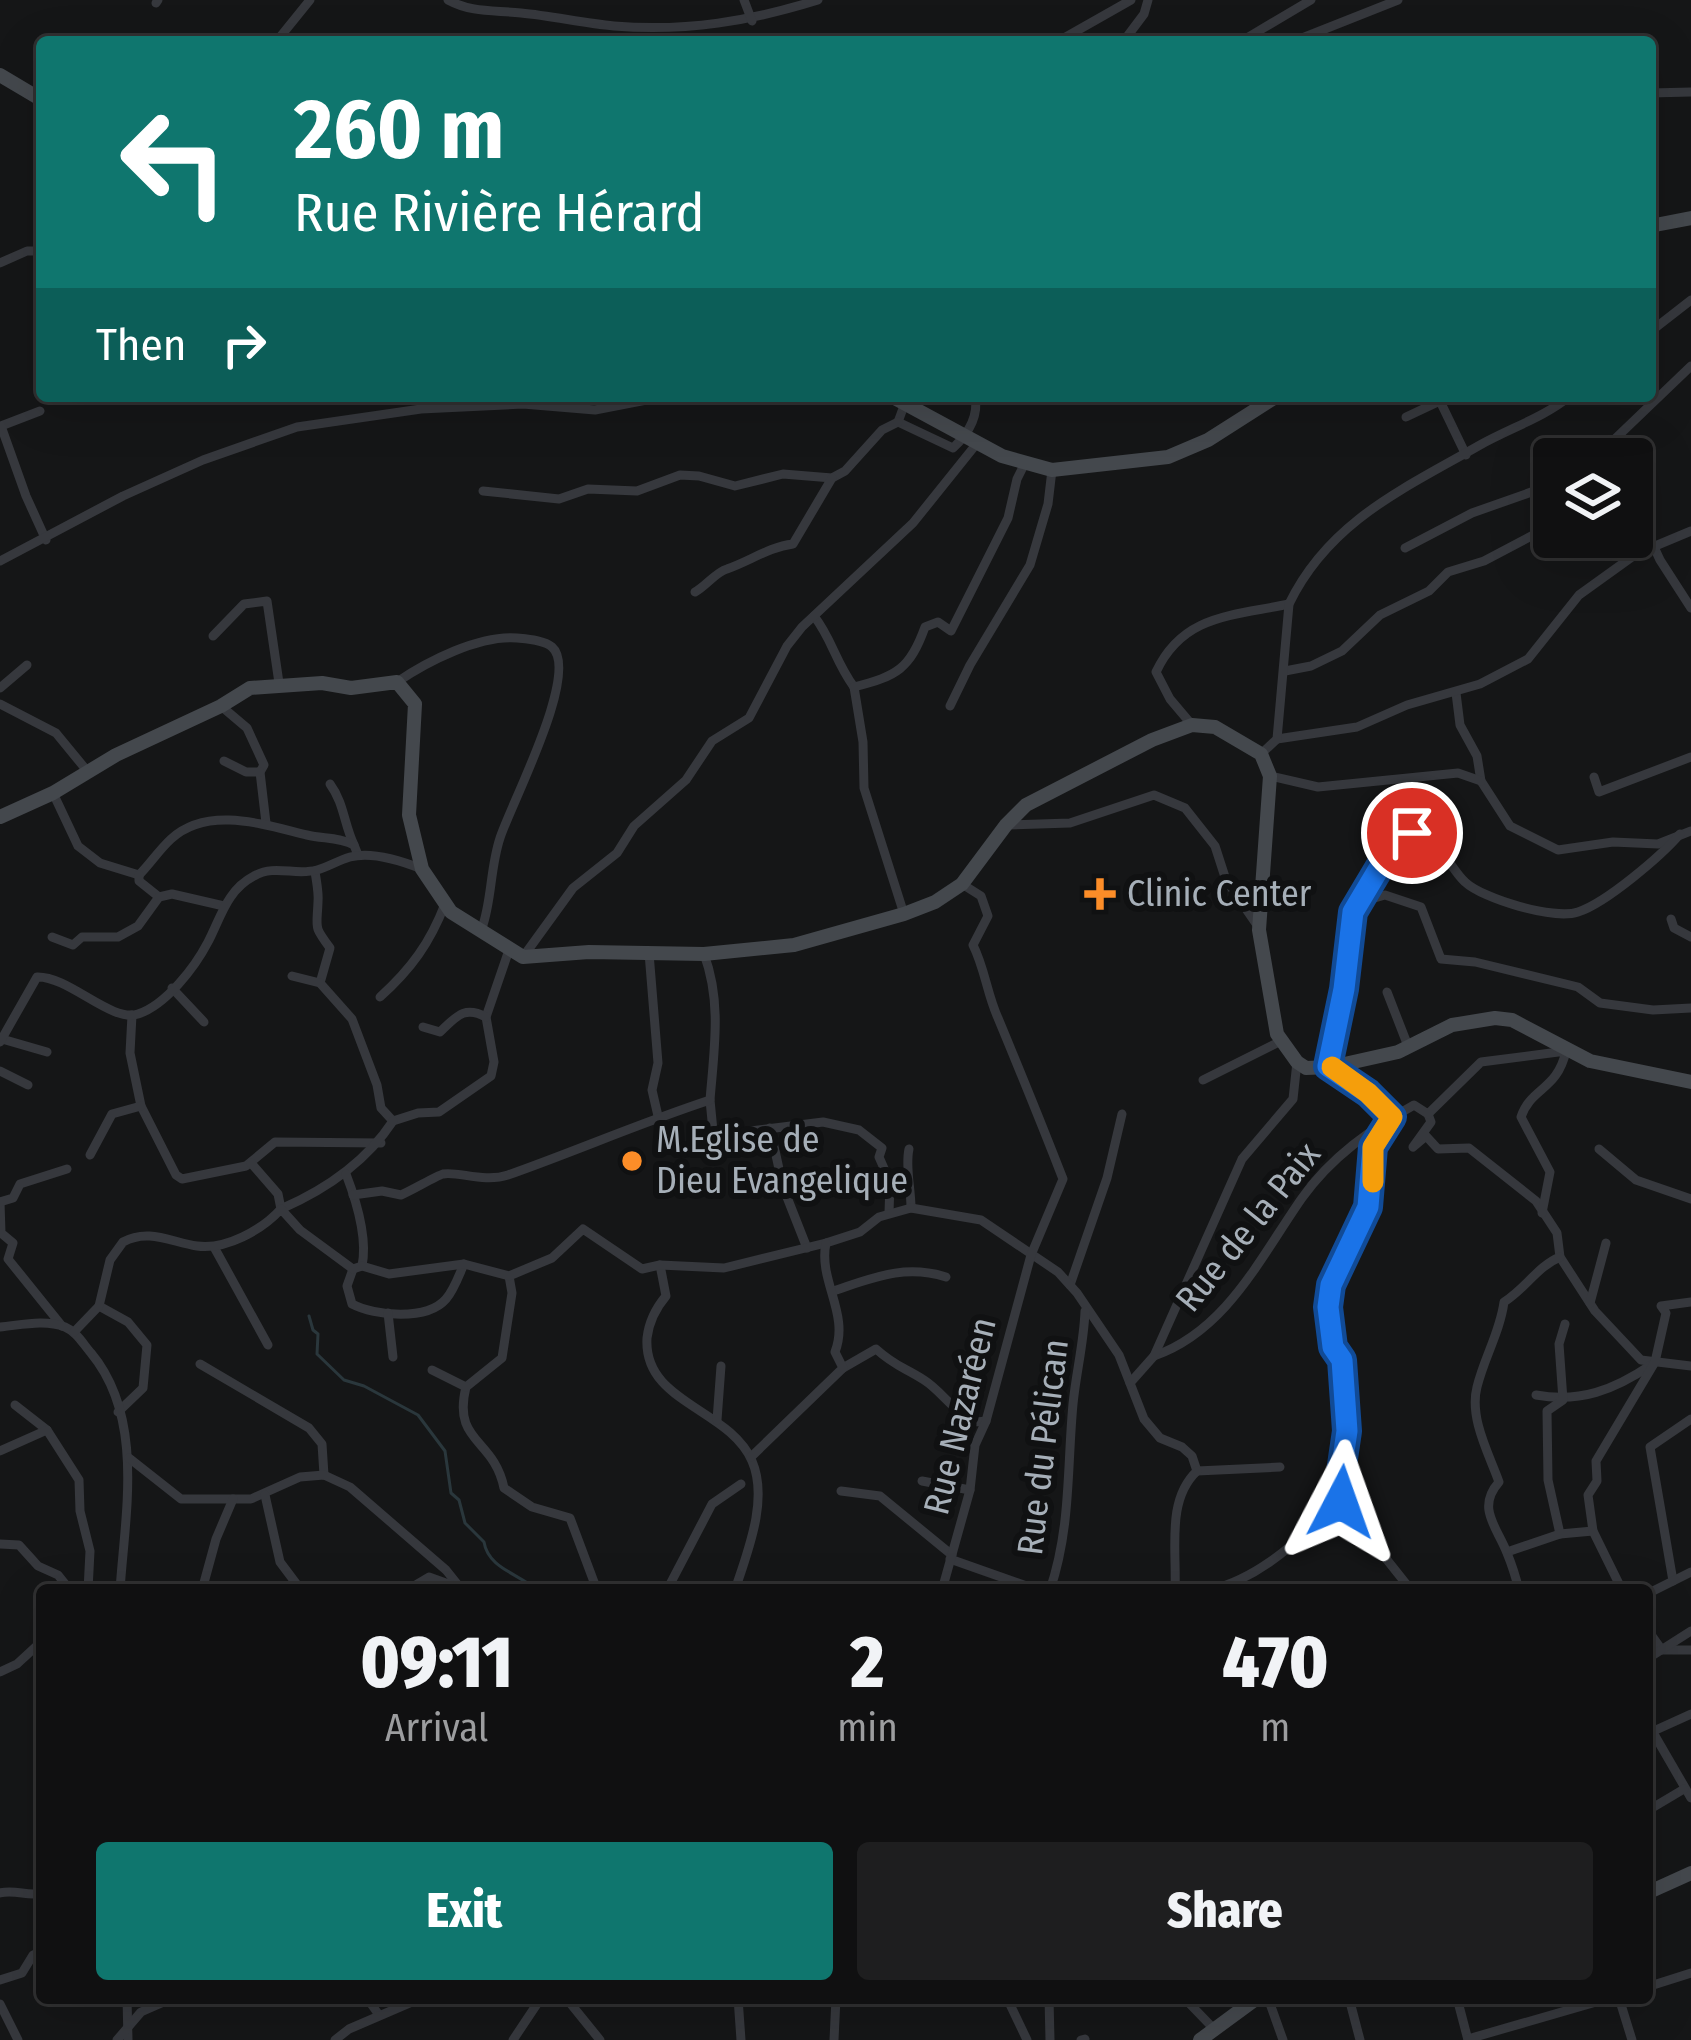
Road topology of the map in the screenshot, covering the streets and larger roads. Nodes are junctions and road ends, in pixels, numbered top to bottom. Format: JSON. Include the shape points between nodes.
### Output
{"nodes":[{"id":1,"x":310,"y":0,"type":"edge"},
{"id":2,"x":448,"y":0,"type":"edge"},
{"id":3,"x":744,"y":0,"type":"edge"},
{"id":4,"x":818,"y":0,"type":"edge"},
{"id":5,"x":1131,"y":0,"type":"edge"},
{"id":6,"x":1148,"y":0,"type":"edge"},
{"id":7,"x":1311,"y":0,"type":"edge"},
{"id":8,"x":1398,"y":0,"type":"edge"},
{"id":9,"x":752,"y":21,"type":"junction"},
{"id":10,"x":281,"y":36,"type":"edge"},
{"id":11,"x":1068,"y":36,"type":"edge"},
{"id":12,"x":1128,"y":36,"type":"edge"},
{"id":13,"x":1250,"y":36,"type":"edge"},
{"id":14,"x":1307,"y":36,"type":"edge"},
{"id":15,"x":0,"y":75,"type":"edge"},
{"id":16,"x":1691,"y":92,"type":"edge"},
{"id":17,"x":1656,"y":93,"type":"edge"},
{"id":18,"x":36,"y":96,"type":"edge"},
{"id":19,"x":1691,"y":218,"type":"edge"},
{"id":20,"x":1656,"y":225,"type":"edge"},
{"id":21,"x":36,"y":250,"type":"edge"},
{"id":22,"x":0,"y":263,"type":"edge"},
{"id":23,"x":1691,"y":300,"type":"edge"},
{"id":24,"x":1656,"y":327,"type":"edge"},
{"id":25,"x":1691,"y":366,"type":"edge"},
{"id":26,"x":1656,"y":401,"type":"edge"},
{"id":27,"x":636,"y":402,"type":"edge"},
{"id":28,"x":898,"y":402,"type":"edge"},
{"id":29,"x":904,"y":402,"type":"edge"},
{"id":30,"x":975,"y":402,"type":"edge"},
{"id":31,"x":1268,"y":402,"type":"edge"},
{"id":32,"x":1437,"y":402,"type":"edge"},
{"id":33,"x":1440,"y":402,"type":"edge"},
{"id":34,"x":1561,"y":402,"type":"edge"},
{"id":35,"x":1655,"y":402,"type":"edge"},
{"id":36,"x":40,"y":411,"type":"dead end"},
{"id":37,"x":1406,"y":417,"type":"dead end"},
{"id":38,"x":898,"y":422,"type":"junction"},
{"id":39,"x":1,"y":426,"type":"edge"},
{"id":40,"x":1621,"y":436,"type":"joint"},
{"id":41,"x":972,"y":438,"type":"junction"},
{"id":42,"x":1619,"y":438,"type":"edge"},
{"id":43,"x":1466,"y":455,"type":"junction"},
{"id":44,"x":1025,"y":463,"type":"junction"},
{"id":45,"x":1052,"y":470,"type":"junction"},
{"id":46,"x":832,"y":478,"type":"junction"},
{"id":47,"x":483,"y":491,"type":"dead end"},
{"id":48,"x":1533,"y":491,"type":"edge"},
{"id":49,"x":1691,"y":531,"type":"edge"},
{"id":50,"x":1533,"y":535,"type":"edge"},
{"id":51,"x":1653,"y":538,"type":"edge"},
{"id":52,"x":46,"y":540,"type":"junction"},
{"id":53,"x":1656,"y":544,"type":"junction"},
{"id":54,"x":1405,"y":548,"type":"dead end"},
{"id":55,"x":0,"y":561,"type":"edge"},
{"id":56,"x":694,"y":592,"type":"dead end"},
{"id":57,"x":1288,"y":604,"type":"junction"},
{"id":58,"x":1691,"y":608,"type":"edge"},
{"id":59,"x":814,"y":616,"type":"junction"},
{"id":60,"x":213,"y":637,"type":"dead end"},
{"id":61,"x":27,"y":665,"type":"dead end"},
{"id":62,"x":1286,"y":671,"type":"junction"},
{"id":63,"x":397,"y":682,"type":"junction"},
{"id":64,"x":279,"y":683,"type":"junction"},
{"id":65,"x":854,"y":687,"type":"junction"},
{"id":66,"x":0,"y":688,"type":"edge"},
{"id":67,"x":1456,"y":693,"type":"junction"},
{"id":68,"x":0,"y":704,"type":"edge"},
{"id":69,"x":221,"y":706,"type":"junction"},
{"id":70,"x":950,"y":706,"type":"dead end"},
{"id":71,"x":1192,"y":725,"type":"junction"},
{"id":72,"x":1277,"y":739,"type":"junction"},
{"id":73,"x":1262,"y":754,"type":"junction"},
{"id":74,"x":1691,"y":758,"type":"edge"},
{"id":75,"x":224,"y":761,"type":"dead end"},
{"id":76,"x":88,"y":772,"type":"junction"},
{"id":77,"x":260,"y":772,"type":"junction"},
{"id":78,"x":1270,"y":776,"type":"junction"},
{"id":79,"x":1594,"y":777,"type":"dead end"},
{"id":80,"x":1481,"y":781,"type":"junction"},
{"id":81,"x":330,"y":784,"type":"dead end"},
{"id":82,"x":52,"y":793,"type":"junction"},
{"id":83,"x":0,"y":817,"type":"edge"},
{"id":84,"x":266,"y":823,"type":"junction"},
{"id":85,"x":1006,"y":825,"type":"junction"},
{"id":86,"x":1686,"y":832,"type":"edge"},
{"id":87,"x":356,"y":850,"type":"junction"},
{"id":88,"x":422,"y":869,"type":"junction"},
{"id":89,"x":315,"y":871,"type":"junction"},
{"id":90,"x":139,"y":875,"type":"junction"},
{"id":91,"x":962,"y":884,"type":"junction"},
{"id":92,"x":160,"y":897,"type":"junction"},
{"id":93,"x":445,"y":904,"type":"junction"},
{"id":94,"x":1358,"y":904,"type":"junction"},
{"id":95,"x":224,"y":907,"type":"junction"},
{"id":96,"x":904,"y":914,"type":"junction"},
{"id":97,"x":1671,"y":919,"type":"dead end"},
{"id":98,"x":482,"y":928,"type":"junction"},
{"id":99,"x":1259,"y":930,"type":"junction"},
{"id":100,"x":52,"y":937,"type":"dead end"},
{"id":101,"x":1691,"y":937,"type":"edge"},
{"id":102,"x":504,"y":945,"type":"junction"},
{"id":103,"x":649,"y":953,"type":"junction"},
{"id":104,"x":704,"y":954,"type":"junction"},
{"id":105,"x":523,"y":957,"type":"junction"},
{"id":106,"x":292,"y":976,"type":"dead end"},
{"id":107,"x":320,"y":983,"type":"junction"},
{"id":108,"x":172,"y":988,"type":"junction"},
{"id":109,"x":1387,"y":992,"type":"dead end"},
{"id":110,"x":380,"y":997,"type":"dead end"},
{"id":111,"x":1691,"y":1008,"type":"edge"},
{"id":112,"x":132,"y":1016,"type":"junction"},
{"id":113,"x":486,"y":1017,"type":"junction"},
{"id":114,"x":204,"y":1022,"type":"dead end"},
{"id":115,"x":423,"y":1027,"type":"dead end"},
{"id":116,"x":1,"y":1040,"type":"edge"},
{"id":117,"x":1281,"y":1041,"type":"junction"},
{"id":118,"x":1408,"y":1046,"type":"junction"},
{"id":119,"x":1566,"y":1051,"type":"junction"},
{"id":120,"x":47,"y":1052,"type":"dead end"},
{"id":121,"x":1297,"y":1062,"type":"junction"},
{"id":122,"x":1329,"y":1067,"type":"junction"},
{"id":123,"x":0,"y":1071,"type":"edge"},
{"id":124,"x":1203,"y":1080,"type":"dead end"},
{"id":125,"x":1691,"y":1082,"type":"edge"},
{"id":126,"x":28,"y":1085,"type":"dead end"},
{"id":127,"x":710,"y":1100,"type":"junction"},
{"id":128,"x":141,"y":1106,"type":"junction"},
{"id":129,"x":1122,"y":1114,"type":"dead end"},
{"id":130,"x":1428,"y":1114,"type":"junction"},
{"id":131,"x":658,"y":1115,"type":"junction"},
{"id":132,"x":1392,"y":1117,"type":"junction"},
{"id":133,"x":393,"y":1121,"type":"junction"},
{"id":134,"x":770,"y":1128,"type":"junction"},
{"id":135,"x":381,"y":1143,"type":"junction"},
{"id":136,"x":909,"y":1149,"type":"dead end"},
{"id":137,"x":1599,"y":1149,"type":"dead end"},
{"id":138,"x":90,"y":1155,"type":"dead end"},
{"id":139,"x":251,"y":1163,"type":"junction"},
{"id":140,"x":67,"y":1169,"type":"dead end"},
{"id":141,"x":346,"y":1174,"type":"junction"},
{"id":142,"x":353,"y":1196,"type":"junction"},
{"id":143,"x":1691,"y":1199,"type":"edge"},
{"id":144,"x":0,"y":1202,"type":"edge"},
{"id":145,"x":911,"y":1208,"type":"junction"},
{"id":146,"x":281,"y":1209,"type":"junction"},
{"id":147,"x":890,"y":1213,"type":"junction"},
{"id":148,"x":1542,"y":1213,"type":"junction"},
{"id":149,"x":1606,"y":1243,"type":"dead end"},
{"id":150,"x":826,"y":1244,"type":"junction"},
{"id":151,"x":214,"y":1247,"type":"junction"},
{"id":152,"x":807,"y":1248,"type":"junction"},
{"id":153,"x":1031,"y":1255,"type":"junction"},
{"id":154,"x":1560,"y":1257,"type":"junction"},
{"id":155,"x":464,"y":1264,"type":"junction"},
{"id":156,"x":660,"y":1265,"type":"junction"},
{"id":157,"x":357,"y":1267,"type":"junction"},
{"id":158,"x":509,"y":1276,"type":"junction"},
{"id":159,"x":946,"y":1277,"type":"dead end"},
{"id":160,"x":1070,"y":1285,"type":"junction"},
{"id":161,"x":833,"y":1291,"type":"junction"},
{"id":162,"x":1691,"y":1302,"type":"edge"},
{"id":163,"x":1590,"y":1303,"type":"junction"},
{"id":164,"x":99,"y":1306,"type":"junction"},
{"id":165,"x":1085,"y":1309,"type":"junction"},
{"id":166,"x":388,"y":1312,"type":"junction"},
{"id":167,"x":1565,"y":1324,"type":"dead end"},
{"id":168,"x":62,"y":1326,"type":"junction"},
{"id":169,"x":0,"y":1328,"type":"edge"},
{"id":170,"x":74,"y":1332,"type":"junction"},
{"id":171,"x":268,"y":1345,"type":"dead end"},
{"id":172,"x":1154,"y":1356,"type":"junction"},
{"id":173,"x":393,"y":1357,"type":"dead end"},
{"id":174,"x":1655,"y":1362,"type":"junction"},
{"id":175,"x":200,"y":1364,"type":"dead end"},
{"id":176,"x":721,"y":1366,"type":"dead end"},
{"id":177,"x":1691,"y":1366,"type":"edge"},
{"id":178,"x":843,"y":1368,"type":"junction"},
{"id":179,"x":432,"y":1370,"type":"dead end"},
{"id":180,"x":1130,"y":1383,"type":"junction"},
{"id":181,"x":466,"y":1387,"type":"junction"},
{"id":182,"x":1536,"y":1395,"type":"dead end"},
{"id":183,"x":1563,"y":1400,"type":"junction"},
{"id":184,"x":16,"y":1405,"type":"dead end"},
{"id":185,"x":118,"y":1412,"type":"junction"},
{"id":186,"x":1691,"y":1419,"type":"edge"},
{"id":187,"x":716,"y":1420,"type":"junction"},
{"id":188,"x":986,"y":1421,"type":"junction"},
{"id":189,"x":47,"y":1430,"type":"junction"},
{"id":190,"x":0,"y":1451,"type":"edge"},
{"id":191,"x":751,"y":1457,"type":"junction"},
{"id":192,"x":128,"y":1458,"type":"junction"},
{"id":193,"x":1280,"y":1468,"type":"dead end"},
{"id":194,"x":1198,"y":1471,"type":"junction"},
{"id":195,"x":324,"y":1475,"type":"junction"},
{"id":196,"x":922,"y":1480,"type":"dead end"},
{"id":197,"x":741,"y":1484,"type":"dead end"},
{"id":198,"x":970,"y":1490,"type":"junction"},
{"id":199,"x":841,"y":1492,"type":"dead end"},
{"id":200,"x":265,"y":1495,"type":"junction"},
{"id":201,"x":233,"y":1499,"type":"junction"},
{"id":202,"x":1341,"y":1502,"type":"junction"},
{"id":203,"x":1593,"y":1531,"type":"junction"},
{"id":204,"x":1560,"y":1534,"type":"junction"},
{"id":205,"x":0,"y":1544,"type":"edge"},
{"id":206,"x":1507,"y":1552,"type":"junction"},
{"id":207,"x":951,"y":1557,"type":"junction"},
{"id":208,"x":1691,"y":1572,"type":"edge"},
{"id":209,"x":1243,"y":1575,"type":"junction"},
{"id":210,"x":1673,"y":1581,"type":"junction"},
{"id":211,"x":65,"y":1584,"type":"edge"},
{"id":212,"x":88,"y":1584,"type":"edge"},
{"id":213,"x":120,"y":1584,"type":"edge"},
{"id":214,"x":204,"y":1584,"type":"edge"},
{"id":215,"x":296,"y":1584,"type":"edge"},
{"id":216,"x":417,"y":1584,"type":"edge"},
{"id":217,"x":454,"y":1584,"type":"edge"},
{"id":218,"x":456,"y":1584,"type":"edge"},
{"id":219,"x":595,"y":1584,"type":"edge"},
{"id":220,"x":670,"y":1584,"type":"edge"},
{"id":221,"x":737,"y":1584,"type":"edge"},
{"id":222,"x":944,"y":1584,"type":"edge"},
{"id":223,"x":1021,"y":1584,"type":"edge"},
{"id":224,"x":1052,"y":1584,"type":"edge"},
{"id":225,"x":1175,"y":1584,"type":"edge"},
{"id":226,"x":1229,"y":1584,"type":"edge"},
{"id":227,"x":1248,"y":1584,"type":"edge"},
{"id":228,"x":1407,"y":1584,"type":"edge"},
{"id":229,"x":1518,"y":1584,"type":"edge"},
{"id":230,"x":1619,"y":1584,"type":"edge"},
{"id":231,"x":1653,"y":1591,"type":"edge"},
{"id":232,"x":1691,"y":1631,"type":"edge"},
{"id":233,"x":1653,"y":1637,"type":"edge"},
{"id":234,"x":36,"y":1647,"type":"edge"},
{"id":235,"x":1663,"y":1650,"type":"junction"},
{"id":236,"x":1691,"y":1650,"type":"edge"},
{"id":237,"x":1653,"y":1656,"type":"edge"},
{"id":238,"x":0,"y":1672,"type":"edge"},
{"id":239,"x":1691,"y":1714,"type":"edge"},
{"id":240,"x":1653,"y":1728,"type":"edge"},
{"id":241,"x":1653,"y":1736,"type":"edge"},
{"id":242,"x":1687,"y":1794,"type":"edge"},
{"id":243,"x":1653,"y":1808,"type":"edge"},
{"id":244,"x":1691,"y":1873,"type":"edge"},
{"id":245,"x":1653,"y":1890,"type":"edge"},
{"id":246,"x":0,"y":1893,"type":"edge"},
{"id":247,"x":36,"y":1895,"type":"edge"},
{"id":248,"x":36,"y":1954,"type":"edge"},
{"id":249,"x":1691,"y":1972,"type":"edge"},
{"id":250,"x":0,"y":1981,"type":"edge"},
{"id":251,"x":1653,"y":1985,"type":"edge"},
{"id":252,"x":0,"y":2003,"type":"edge"},
{"id":253,"x":127,"y":2004,"type":"edge"},
{"id":254,"x":159,"y":2004,"type":"edge"},
{"id":255,"x":371,"y":2004,"type":"edge"},
{"id":256,"x":406,"y":2004,"type":"edge"},
{"id":257,"x":538,"y":2004,"type":"edge"},
{"id":258,"x":571,"y":2004,"type":"edge"},
{"id":259,"x":739,"y":2004,"type":"edge"},
{"id":260,"x":836,"y":2004,"type":"edge"},
{"id":261,"x":1010,"y":2004,"type":"edge"},
{"id":262,"x":1049,"y":2004,"type":"edge"},
{"id":263,"x":1190,"y":2004,"type":"edge"},
{"id":264,"x":1249,"y":2004,"type":"edge"},
{"id":265,"x":1270,"y":2004,"type":"edge"},
{"id":266,"x":1351,"y":2004,"type":"edge"},
{"id":267,"x":1459,"y":2004,"type":"edge"},
{"id":268,"x":1589,"y":2004,"type":"edge"},
{"id":269,"x":1621,"y":2004,"type":"edge"},
{"id":270,"x":379,"y":2015,"type":"junction"},
{"id":271,"x":1214,"y":2030,"type":"junction"},
{"id":272,"x":128,"y":2036,"type":"edge"},
{"id":273,"x":1468,"y":2039,"type":"edge"},
{"id":274,"x":18,"y":2040,"type":"edge"},
{"id":275,"x":117,"y":2040,"type":"edge"},
{"id":276,"x":334,"y":2040,"type":"edge"},
{"id":277,"x":513,"y":2040,"type":"edge"},
{"id":278,"x":600,"y":2040,"type":"edge"},
{"id":279,"x":741,"y":2040,"type":"edge"},
{"id":280,"x":835,"y":2040,"type":"edge"},
{"id":281,"x":1028,"y":2040,"type":"edge"},
{"id":282,"x":1050,"y":2040,"type":"edge"},
{"id":283,"x":1200,"y":2040,"type":"edge"},
{"id":284,"x":1283,"y":2040,"type":"edge"},
{"id":285,"x":1360,"y":2040,"type":"edge"},
{"id":286,"x":1632,"y":2040,"type":"edge"}],
"edges":[{"from":1,"to":10,"type":"street"},
{"from":2,"to":9,"type":"street","via":[[466,10],[616,26]]},
{"from":3,"to":9,"type":"street"},
{"from":4,"to":9,"type":"street"},
{"from":5,"to":11,"type":"street"},
{"from":6,"to":12,"type":"street"},
{"from":7,"to":13,"type":"street"},
{"from":8,"to":14,"type":"street"},
{"from":15,"to":18,"type":"street"},
{"from":16,"to":17,"type":"street"},
{"from":19,"to":20,"type":"street"},
{"from":21,"to":22,"type":"street"},
{"from":23,"to":24,"type":"street"},
{"from":25,"to":26,"type":"street"},
{"from":27,"to":52,"type":"street","via":[[595,410],[400,411],[297,427],[122,496]]},
{"from":28,"to":38,"type":"street"},
{"from":29,"to":41,"type":"street"},
{"from":30,"to":41,"type":"street"},
{"from":31,"to":45,"type":"street","via":[[1168,457]]},
{"from":32,"to":37,"type":"street"},
{"from":33,"to":43,"type":"street"},
{"from":34,"to":43,"type":"street"},
{"from":35,"to":40,"type":"street"},
{"from":36,"to":39,"type":"street"},
{"from":38,"to":41,"type":"street","via":[[953,448]]},
{"from":38,"to":46,"type":"street"},
{"from":39,"to":52,"type":"street"},
{"from":40,"to":42,"type":"street"},
{"from":41,"to":44,"type":"street"},
{"from":41,"to":59,"type":"street","via":[[913,523]]},
{"from":43,"to":57,"type":"street","via":[[1360,514]]},
{"from":44,"to":45,"type":"street"},
{"from":44,"to":65,"type":"street","via":[[1008,518],[951,631],[938,622],[925,627],[895,674]]},
{"from":45,"to":70,"type":"street","via":[[1030,566]]},
{"from":46,"to":47,"type":"street","via":[[784,474],[735,486],[680,475],[637,491],[588,489],[559,499]]},
{"from":46,"to":56,"type":"street","via":[[793,544],[724,569]]},
{"from":48,"to":54,"type":"street"},
{"from":49,"to":53,"type":"street"},
{"from":50,"to":62,"type":"street","via":[[1448,572],[1380,615],[1342,651]]},
{"from":51,"to":53,"type":"street"},
{"from":52,"to":55,"type":"street"},
{"from":53,"to":58,"type":"street"},
{"from":53,"to":67,"type":"street","via":[[1579,595],[1528,658]]},
{"from":57,"to":62,"type":"street"},
{"from":57,"to":71,"type":"street","via":[[1211,618],[1167,648],[1156,672]]},
{"from":59,"to":65,"type":"street"},
{"from":59,"to":105,"type":"street","via":[[787,646],[749,718],[712,741],[686,781],[573,888]]},
{"from":60,"to":64,"type":"street","via":[[244,604],[267,601]]},
{"from":61,"to":66,"type":"street"},
{"from":62,"to":72,"type":"street"},
{"from":63,"to":64,"type":"street"},
{"from":63,"to":88,"type":"street","via":[[415,704],[409,815]]},
{"from":63,"to":98,"type":"street","via":[[499,637],[534,640],[558,658],[544,733],[500,839]]},
{"from":64,"to":69,"type":"street","via":[[250,688]]},
{"from":65,"to":96,"type":"street","via":[[864,788]]},
{"from":67,"to":72,"type":"street","via":[[1357,727]]},
{"from":67,"to":80,"type":"street"},
{"from":68,"to":76,"type":"street","via":[[56,733]]},
{"from":69,"to":76,"type":"street"},
{"from":69,"to":77,"type":"street","via":[[247,728]]},
{"from":71,"to":73,"type":"street","via":[[1215,727]]},
{"from":71,"to":85,"type":"street","via":[[1026,805]]},
{"from":72,"to":73,"type":"street"},
{"from":73,"to":78,"type":"street"},
{"from":74,"to":79,"type":"street","via":[[1599,792]]},
{"from":75,"to":77,"type":"street"},
{"from":76,"to":82,"type":"street"},
{"from":77,"to":84,"type":"street"},
{"from":78,"to":80,"type":"street","via":[[1318,787],[1431,774]]},
{"from":78,"to":99,"type":"street"},
{"from":80,"to":86,"type":"street","via":[[1510,826],[1558,850],[1658,844]]},
{"from":81,"to":87,"type":"street"},
{"from":82,"to":83,"type":"street"},
{"from":82,"to":90,"type":"street","via":[[78,846]]},
{"from":84,"to":87,"type":"street"},
{"from":84,"to":90,"type":"street","via":[[190,827]]},
{"from":85,"to":91,"type":"street"},
{"from":85,"to":99,"type":"street","via":[[1070,823],[1154,795],[1185,808],[1215,846],[1226,880]]},
{"from":86,"to":94,"type":"street","via":[[1615,889],[1560,914],[1485,895],[1427,836],[1412,833],[1390,850]]},
{"from":87,"to":88,"type":"street"},
{"from":87,"to":89,"type":"street"},
{"from":88,"to":93,"type":"street"},
{"from":89,"to":95,"type":"street","via":[[262,872]]},
{"from":89,"to":107,"type":"street","via":[[314,922],[329,948]]},
{"from":90,"to":92,"type":"street"},
{"from":91,"to":96,"type":"street"},
{"from":91,"to":153,"type":"street","name":"Rue Nazaréen","via":[[982,896],[988,916],[973,945],[1063,1179]]},
{"from":92,"to":95,"type":"street"},
{"from":92,"to":100,"type":"street","via":[[118,937],[82,937],[74,945]]},
{"from":93,"to":98,"type":"street"},
{"from":93,"to":110,"type":"street","via":[[416,962]]},
{"from":94,"to":111,"type":"street","via":[[1385,895],[1420,907],[1441,959],[1578,987],[1600,1003]]},
{"from":94,"to":122,"type":"street"},
{"from":95,"to":108,"type":"street","via":[[205,949]]},
{"from":96,"to":104,"type":"street","via":[[794,945]]},
{"from":97,"to":101,"type":"street"},
{"from":98,"to":102,"type":"street"},
{"from":99,"to":117,"type":"street"},
{"from":102,"to":105,"type":"street"},
{"from":102,"to":113,"type":"street"},
{"from":103,"to":104,"type":"street"},
{"from":103,"to":105,"type":"street"},
{"from":103,"to":131,"type":"street"},
{"from":104,"to":127,"type":"street","via":[[716,1027]]},
{"from":106,"to":107,"type":"street"},
{"from":107,"to":133,"type":"street","via":[[352,1019],[381,1108]]},
{"from":108,"to":112,"type":"street"},
{"from":108,"to":114,"type":"street"},
{"from":109,"to":118,"type":"street"},
{"from":112,"to":116,"type":"street","via":[[37,977]]},
{"from":112,"to":128,"type":"street"},
{"from":113,"to":115,"type":"street","via":[[465,1011],[440,1032]]},
{"from":113,"to":133,"type":"street","via":[[491,1076],[439,1112]]},
{"from":116,"to":120,"type":"street"},
{"from":117,"to":121,"type":"street"},
{"from":117,"to":124,"type":"street"},
{"from":118,"to":119,"type":"street","via":[[1453,1025],[1495,1018]]},
{"from":118,"to":122,"type":"street"},
{"from":119,"to":125,"type":"street"},
{"from":119,"to":130,"type":"street","via":[[1481,1062]]},
{"from":119,"to":148,"type":"street","via":[[1561,1073],[1522,1117],[1550,1172]]},
{"from":121,"to":122,"type":"street"},
{"from":121,"to":172,"type":"street","via":[[1294,1099],[1242,1160]]},
{"from":122,"to":132,"type":"street"},
{"from":123,"to":126,"type":"street"},
{"from":127,"to":131,"type":"street"},
{"from":127,"to":134,"type":"street","via":[[713,1131]]},
{"from":128,"to":138,"type":"street","via":[[115,1111]]},
{"from":128,"to":139,"type":"street","via":[[182,1179]]},
{"from":129,"to":160,"type":"street"},
{"from":130,"to":132,"type":"street","via":[[1414,1105]]},
{"from":130,"to":148,"type":"street","via":[[1413,1148],[1426,1136],[1438,1149],[1469,1148]]},
{"from":131,"to":142,"type":"street","via":[[502,1177],[441,1174],[401,1195]]},
{"from":132,"to":172,"type":"street","name":"Rue de la Paix","via":[[1347,1147],[1301,1198],[1222,1315],[1186,1344]]},
{"from":132,"to":202,"type":"street","via":[[1373,1147],[1368,1207],[1328,1307],[1347,1431]]},
{"from":133,"to":135,"type":"street"},
{"from":134,"to":147,"type":"street","via":[[824,1122],[859,1130],[882,1148]]},
{"from":134,"to":152,"type":"street"},
{"from":135,"to":139,"type":"street","via":[[274,1142]]},
{"from":135,"to":141,"type":"street"},
{"from":136,"to":145,"type":"street"},
{"from":137,"to":143,"type":"street","via":[[1636,1180]]},
{"from":139,"to":146,"type":"street"},
{"from":140,"to":144,"type":"street","via":[[20,1184]]},
{"from":141,"to":142,"type":"street"},
{"from":141,"to":146,"type":"street"},
{"from":142,"to":157,"type":"street","via":[[365,1250]]},
{"from":144,"to":168,"type":"street","via":[[1,1233],[14,1244],[8,1259]]},
{"from":145,"to":147,"type":"street"},
{"from":145,"to":153,"type":"street","via":[[981,1220]]},
{"from":146,"to":151,"type":"street"},
{"from":146,"to":157,"type":"street"},
{"from":147,"to":150,"type":"street"},
{"from":148,"to":154,"type":"street","via":[[1557,1233]]},
{"from":149,"to":163,"type":"street"},
{"from":150,"to":152,"type":"street"},
{"from":150,"to":161,"type":"street"},
{"from":151,"to":164,"type":"street","via":[[131,1237],[114,1250]]},
{"from":151,"to":171,"type":"street"},
{"from":152,"to":156,"type":"street","via":[[724,1268]]},
{"from":153,"to":160,"type":"street"},
{"from":153,"to":188,"type":"street","name":"Rue Nazaréen"},
{"from":154,"to":163,"type":"street"},
{"from":154,"to":206,"type":"street","via":[[1504,1303],[1477,1387],[1481,1436],[1499,1482],[1487,1513]]},
{"from":155,"to":157,"type":"street","via":[[389,1274]]},
{"from":155,"to":158,"type":"street"},
{"from":155,"to":166,"type":"street","via":[[435,1308]]},
{"from":156,"to":158,"type":"street","via":[[642,1269],[583,1229],[552,1258]]},
{"from":156,"to":187,"type":"street","via":[[666,1296],[649,1326],[649,1363],[667,1389]]},
{"from":157,"to":166,"type":"street","via":[[347,1286],[352,1304]]},
{"from":158,"to":181,"type":"street","via":[[502,1358]]},
{"from":159,"to":161,"type":"street","via":[[895,1271]]},
{"from":160,"to":165,"type":"street"},
{"from":161,"to":178,"type":"street"},
{"from":162,"to":174,"type":"street","via":[[1661,1306]]},
{"from":163,"to":174,"type":"street","via":[[1641,1360]]},
{"from":164,"to":170,"type":"street"},
{"from":164,"to":185,"type":"street","via":[[128,1322],[147,1346],[143,1388]]},
{"from":165,"to":180,"type":"street"},
{"from":165,"to":224,"type":"street","name":"Rue du Pélican","via":[[1072,1474]]},
{"from":166,"to":173,"type":"street"},
{"from":167,"to":183,"type":"street"},
{"from":168,"to":169,"type":"street"},
{"from":168,"to":170,"type":"street"},
{"from":170,"to":185,"type":"street","via":[[106,1375]]},
{"from":172,"to":180,"type":"street"},
{"from":174,"to":177,"type":"street"},
{"from":174,"to":183,"type":"street","via":[[1620,1385]]},
{"from":174,"to":203,"type":"street","via":[[1596,1461],[1598,1481],[1588,1495]]},
{"from":175,"to":195,"type":"street","via":[[309,1428],[322,1444]]},
{"from":176,"to":187,"type":"street"},
{"from":178,"to":188,"type":"street","via":[[876,1348],[962,1414]]},
{"from":178,"to":191,"type":"street"},
{"from":179,"to":181,"type":"street"},
{"from":180,"to":194,"type":"street","via":[[1144,1419],[1192,1456]]},
{"from":181,"to":219,"type":"street","via":[[468,1432],[499,1462],[504,1488],[570,1518]]},
{"from":182,"to":183,"type":"street"},
{"from":183,"to":204,"type":"street","via":[[1547,1411],[1548,1480]]},
{"from":184,"to":189,"type":"street"},
{"from":185,"to":192,"type":"street"},
{"from":186,"to":210,"type":"street","via":[[1650,1447]]},
{"from":187,"to":191,"type":"street"},
{"from":188,"to":198,"type":"street","name":"Rue Nazaréen"},
{"from":189,"to":190,"type":"street"},
{"from":189,"to":212,"type":"street","via":[[79,1480]]},
{"from":191,"to":221,"type":"street","via":[[756,1507]]},
{"from":192,"to":201,"type":"street","via":[[172,1496]]},
{"from":192,"to":213,"type":"street"},
{"from":193,"to":194,"type":"street"},
{"from":194,"to":225,"type":"street","via":[[1176,1509]]},
{"from":195,"to":200,"type":"street"},
{"from":195,"to":218,"type":"street","via":[[350,1487]]},
{"from":196,"to":198,"type":"street"},
{"from":197,"to":220,"type":"street","via":[[706,1512]]},
{"from":198,"to":207,"type":"street","name":"Rue Nazaréen"},
{"from":199,"to":207,"type":"street","via":[[880,1496]]},
{"from":200,"to":201,"type":"street"},
{"from":200,"to":215,"type":"street","via":[[280,1562]]},
{"from":201,"to":214,"type":"street"},
{"from":202,"to":209,"type":"street","via":[[1298,1544]]},
{"from":202,"to":228,"type":"street"},
{"from":203,"to":204,"type":"street"},
{"from":203,"to":230,"type":"street"},
{"from":204,"to":206,"type":"street"},
{"from":205,"to":211,"type":"street","via":[[19,1545]]},
{"from":206,"to":229,"type":"street"},
{"from":207,"to":222,"type":"street","name":"Rue Nazaréen"},
{"from":207,"to":223,"type":"street"},
{"from":208,"to":210,"type":"street"},
{"from":209,"to":226,"type":"street"},
{"from":209,"to":227,"type":"street"},
{"from":210,"to":231,"type":"street"},
{"from":216,"to":217,"type":"street","via":[[429,1577]]},
{"from":232,"to":235,"type":"street"},
{"from":233,"to":235,"type":"street"},
{"from":234,"to":238,"type":"street"},
{"from":235,"to":236,"type":"street"},
{"from":235,"to":237,"type":"street"},
{"from":239,"to":240,"type":"street"},
{"from":241,"to":242,"type":"street"},
{"from":242,"to":243,"type":"street"},
{"from":244,"to":245,"type":"street"},
{"from":246,"to":247,"type":"street"},
{"from":248,"to":250,"type":"street","via":[[22,1973]]},
{"from":249,"to":251,"type":"street"},
{"from":252,"to":274,"type":"street"},
{"from":253,"to":272,"type":"street"},
{"from":254,"to":272,"type":"street","via":[[141,2012]]},
{"from":255,"to":270,"type":"street"},
{"from":256,"to":270,"type":"street"},
{"from":257,"to":277,"type":"street"},
{"from":258,"to":278,"type":"street"},
{"from":259,"to":279,"type":"street"},
{"from":260,"to":280,"type":"street"},
{"from":261,"to":281,"type":"street"},
{"from":262,"to":282,"type":"street"},
{"from":263,"to":271,"type":"street"},
{"from":264,"to":271,"type":"street"},
{"from":265,"to":284,"type":"street"},
{"from":266,"to":285,"type":"street"},
{"from":267,"to":273,"type":"street"},
{"from":268,"to":273,"type":"street"},
{"from":269,"to":286,"type":"street"},
{"from":270,"to":276,"type":"street"},
{"from":271,"to":283,"type":"street"},
{"from":272,"to":275,"type":"street"}]}
